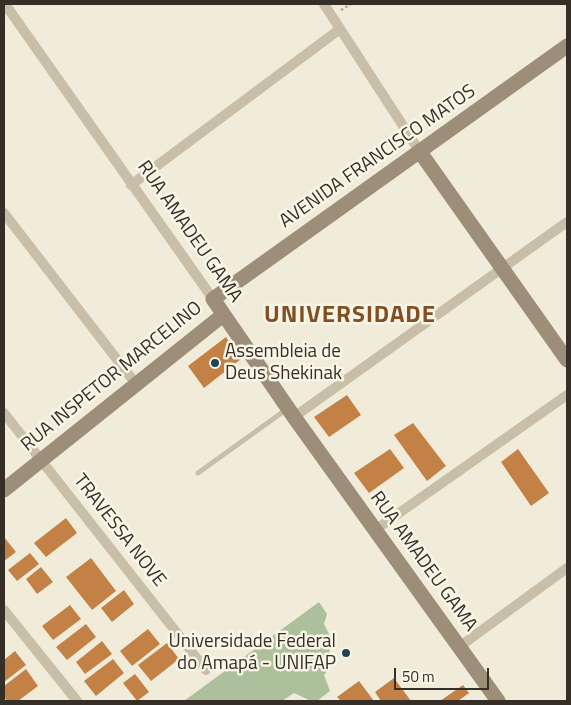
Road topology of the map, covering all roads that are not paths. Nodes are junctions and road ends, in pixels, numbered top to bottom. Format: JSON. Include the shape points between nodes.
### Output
{"nodes":[{"id":1,"x":5,"y":4,"type":"edge"},
{"id":2,"x":324,"y":4,"type":"edge"},
{"id":3,"x":340,"y":28,"type":"junction"},
{"id":4,"x":567,"y":46,"type":"edge"},
{"id":5,"x":420,"y":152,"type":"junction"},
{"id":6,"x":131,"y":185,"type":"junction"},
{"id":7,"x":4,"y":213,"type":"edge"},
{"id":8,"x":567,"y":222,"type":"edge"},
{"id":9,"x":502,"y":268,"type":"junction"},
{"id":10,"x":213,"y":299,"type":"junction"},
{"id":11,"x":223,"y":315,"type":"junction"},
{"id":12,"x":567,"y":360,"type":"edge"},
{"id":13,"x":136,"y":384,"type":"junction"},
{"id":14,"x":567,"y":395,"type":"edge"},
{"id":15,"x":291,"y":412,"type":"junction"},
{"id":16,"x":4,"y":413,"type":"edge"},
{"id":17,"x":41,"y":460,"type":"junction"},
{"id":18,"x":198,"y":473,"type":"dead end"},
{"id":19,"x":4,"y":490,"type":"edge"},
{"id":20,"x":375,"y":530,"type":"junction"},
{"id":21,"x":567,"y":568,"type":"edge"},
{"id":22,"x":4,"y":610,"type":"edge"},
{"id":23,"x":459,"y":647,"type":"junction"},
{"id":24,"x":206,"y":670,"type":"dead end"},
{"id":25,"x":77,"y":701,"type":"edge"},
{"id":26,"x":498,"y":701,"type":"edge"}],
"edges":[{"from":1,"to":6,"type":"street","name":"RUA AMADEU GAMA"},
{"from":2,"to":3,"type":"street"},
{"from":3,"to":5,"type":"street"},
{"from":3,"to":6,"type":"street"},
{"from":4,"to":5,"type":"street","name":"AVENIDA FRANCISCO MATOS"},
{"from":5,"to":9,"type":"street"},
{"from":5,"to":10,"type":"street","name":"AVENIDA FRANCISCO MATOS"},
{"from":6,"to":10,"type":"street","name":"RUA AMADEU GAMA"},
{"from":7,"to":13,"type":"street"},
{"from":8,"to":9,"type":"street"},
{"from":9,"to":12,"type":"street"},
{"from":9,"to":15,"type":"street"},
{"from":10,"to":11,"type":"street","name":"RUA AMADEU GAMA"},
{"from":11,"to":13,"type":"street","name":"RUA INSPETOR MARCELINO"},
{"from":11,"to":15,"type":"street","name":"RUA AMADEU GAMA"},
{"from":13,"to":17,"type":"street","name":"RUA INSPETOR MARCELINO"},
{"from":14,"to":20,"type":"street"},
{"from":15,"to":18,"type":"lane"},
{"from":15,"to":20,"type":"street","name":"RUA AMADEU GAMA"},
{"from":16,"to":17,"type":"street","name":"TRAVESSA NOVE"},
{"from":17,"to":19,"type":"street","name":"RUA INSPETOR MARCELINO"},
{"from":17,"to":24,"type":"street","name":"TRAVESSA NOVE"},
{"from":20,"to":23,"type":"street","name":"RUA AMADEU GAMA"},
{"from":21,"to":23,"type":"street"},
{"from":22,"to":25,"type":"street"},
{"from":23,"to":26,"type":"street","name":"RUA AMADEU GAMA"}]}
